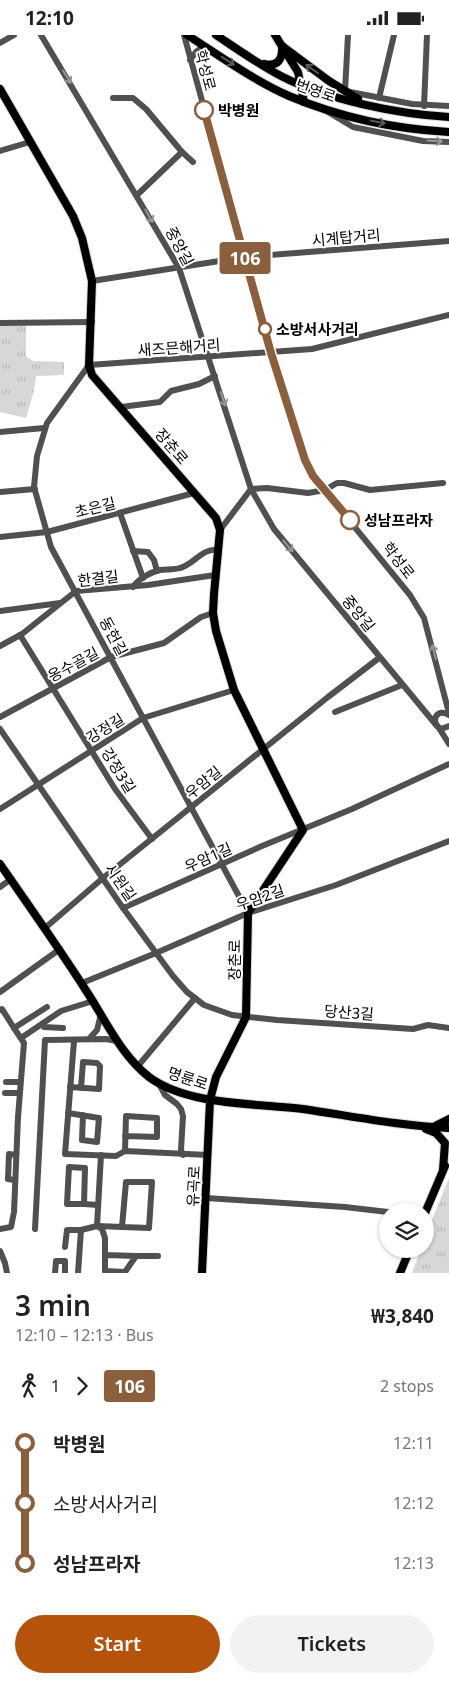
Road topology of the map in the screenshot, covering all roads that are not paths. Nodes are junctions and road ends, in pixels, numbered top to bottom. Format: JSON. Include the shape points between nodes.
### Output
{"nodes":[{"id":1,"x":14,"y":35,"type":"edge"},
{"id":2,"x":41,"y":35,"type":"edge"},
{"id":3,"x":186,"y":35,"type":"edge"},
{"id":4,"x":216,"y":35,"type":"edge"},
{"id":5,"x":275,"y":35,"type":"edge"},
{"id":6,"x":348,"y":35,"type":"edge"},
{"id":7,"x":394,"y":35,"type":"edge"},
{"id":8,"x":427,"y":35,"type":"edge"},
{"id":9,"x":0,"y":43,"type":"edge"},
{"id":10,"x":204,"y":46,"type":"junction"},
{"id":11,"x":282,"y":46,"type":"junction"},
{"id":12,"x":190,"y":60,"type":"junction"},
{"id":13,"x":258,"y":62,"type":"junction"},
{"id":14,"x":300,"y":85,"type":"junction"},
{"id":15,"x":0,"y":89,"type":"edge"},
{"id":16,"x":345,"y":91,"type":"junction"},
{"id":17,"x":113,"y":98,"type":"dead end"},
{"id":18,"x":379,"y":98,"type":"junction"},
{"id":19,"x":304,"y":102,"type":"junction"},
{"id":20,"x":368,"y":104,"type":"junction"},
{"id":21,"x":424,"y":106,"type":"junction"},
{"id":22,"x":449,"y":106,"type":"edge"},
{"id":23,"x":323,"y":108,"type":"junction"},
{"id":24,"x":449,"y":117,"type":"edge"},
{"id":25,"x":449,"y":133,"type":"edge"},
{"id":26,"x":30,"y":142,"type":"junction"},
{"id":27,"x":449,"y":142,"type":"edge"},
{"id":28,"x":0,"y":151,"type":"edge"},
{"id":29,"x":182,"y":152,"type":"junction"},
{"id":30,"x":194,"y":162,"type":"dead end"},
{"id":31,"x":137,"y":195,"type":"junction"},
{"id":32,"x":449,"y":241,"type":"edge"},
{"id":33,"x":245,"y":257,"type":"junction"},
{"id":34,"x":180,"y":268,"type":"junction"},
{"id":35,"x":92,"y":281,"type":"junction"},
{"id":36,"x":449,"y":315,"type":"edge"},
{"id":37,"x":92,"y":322,"type":"junction"},
{"id":38,"x":0,"y":323,"type":"edge"},
{"id":39,"x":271,"y":353,"type":"junction"},
{"id":40,"x":209,"y":358,"type":"junction"},
{"id":41,"x":89,"y":365,"type":"junction"},
{"id":42,"x":215,"y":375,"type":"junction"},
{"id":43,"x":120,"y":407,"type":"junction"},
{"id":44,"x":44,"y":428,"type":"junction"},
{"id":45,"x":0,"y":432,"type":"edge"},
{"id":46,"x":443,"y":483,"type":"dead end"},
{"id":47,"x":35,"y":489,"type":"junction"},
{"id":48,"x":251,"y":489,"type":"junction"},
{"id":49,"x":325,"y":490,"type":"junction"},
{"id":50,"x":0,"y":492,"type":"edge"},
{"id":51,"x":194,"y":493,"type":"junction"},
{"id":52,"x":120,"y":513,"type":"junction"},
{"id":53,"x":220,"y":530,"type":"junction"},
{"id":54,"x":47,"y":532,"type":"junction"},
{"id":55,"x":0,"y":537,"type":"edge"},
{"id":56,"x":218,"y":550,"type":"junction"},
{"id":57,"x":133,"y":551,"type":"junction"},
{"id":58,"x":157,"y":571,"type":"junction"},
{"id":59,"x":215,"y":575,"type":"junction"},
{"id":60,"x":143,"y":578,"type":"junction"},
{"id":61,"x":133,"y":587,"type":"junction"},
{"id":62,"x":76,"y":591,"type":"junction"},
{"id":63,"x":62,"y":603,"type":"junction"},
{"id":64,"x":0,"y":611,"type":"edge"},
{"id":65,"x":213,"y":613,"type":"junction"},
{"id":66,"x":20,"y":635,"type":"junction"},
{"id":67,"x":0,"y":646,"type":"edge"},
{"id":68,"x":111,"y":657,"type":"junction"},
{"id":69,"x":379,"y":658,"type":"junction"},
{"id":70,"x":402,"y":685,"type":"junction"},
{"id":71,"x":52,"y":689,"type":"junction"},
{"id":72,"x":234,"y":690,"type":"junction"},
{"id":73,"x":447,"y":702,"type":"edge"},
{"id":74,"x":335,"y":712,"type":"dead end"},
{"id":75,"x":448,"y":713,"type":"edge"},
{"id":76,"x":0,"y":717,"type":"edge"},
{"id":77,"x":144,"y":718,"type":"junction"},
{"id":78,"x":449,"y":726,"type":"edge"},
{"id":79,"x":438,"y":727,"type":"junction"},
{"id":80,"x":0,"y":729,"type":"edge"},
{"id":81,"x":449,"y":744,"type":"edge"},
{"id":82,"x":92,"y":750,"type":"junction"},
{"id":83,"x":262,"y":750,"type":"junction"},
{"id":84,"x":449,"y":764,"type":"edge"},
{"id":85,"x":38,"y":785,"type":"junction"},
{"id":86,"x":191,"y":808,"type":"junction"},
{"id":87,"x":0,"y":809,"type":"edge"},
{"id":88,"x":303,"y":830,"type":"junction"},
{"id":89,"x":152,"y":839,"type":"junction"},
{"id":90,"x":449,"y":841,"type":"edge"},
{"id":91,"x":0,"y":864,"type":"edge"},
{"id":92,"x":221,"y":864,"type":"junction"},
{"id":93,"x":103,"y":878,"type":"junction"},
{"id":94,"x":11,"y":879,"type":"junction"},
{"id":95,"x":0,"y":887,"type":"edge"},
{"id":96,"x":123,"y":908,"type":"junction"},
{"id":97,"x":248,"y":913,"type":"junction"},
{"id":98,"x":45,"y":928,"type":"junction"},
{"id":99,"x":60,"y":949,"type":"junction"},
{"id":100,"x":156,"y":953,"type":"junction"},
{"id":101,"x":82,"y":983,"type":"junction"},
{"id":102,"x":0,"y":992,"type":"edge"},
{"id":103,"x":195,"y":998,"type":"junction"},
{"id":104,"x":94,"y":1001,"type":"junction"},
{"id":105,"x":47,"y":1007,"type":"dead end"},
{"id":106,"x":1,"y":1009,"type":"edge"},
{"id":107,"x":101,"y":1014,"type":"junction"},
{"id":108,"x":246,"y":1017,"type":"junction"},
{"id":109,"x":42,"y":1024,"type":"junction"},
{"id":110,"x":63,"y":1027,"type":"dead end"},
{"id":111,"x":14,"y":1028,"type":"junction"},
{"id":112,"x":449,"y":1028,"type":"edge"},
{"id":113,"x":21,"y":1038,"type":"junction"},
{"id":114,"x":89,"y":1039,"type":"junction"},
{"id":115,"x":74,"y":1041,"type":"junction"},
{"id":116,"x":118,"y":1041,"type":"junction"},
{"id":117,"x":138,"y":1066,"type":"junction"},
{"id":118,"x":6,"y":1082,"type":"dead end"},
{"id":119,"x":20,"y":1082,"type":"junction"},
{"id":120,"x":158,"y":1082,"type":"junction"},
{"id":121,"x":70,"y":1087,"type":"junction"},
{"id":122,"x":81,"y":1088,"type":"junction"},
{"id":123,"x":5,"y":1093,"type":"dead end"},
{"id":124,"x":20,"y":1093,"type":"junction"},
{"id":125,"x":210,"y":1100,"type":"junction"},
{"id":126,"x":68,"y":1113,"type":"junction"},
{"id":127,"x":83,"y":1115,"type":"junction"},
{"id":128,"x":449,"y":1119,"type":"edge"},
{"id":129,"x":412,"y":1125,"type":"junction"},
{"id":130,"x":433,"y":1127,"type":"junction"},
{"id":131,"x":449,"y":1127,"type":"edge"},
{"id":132,"x":126,"y":1136,"type":"junction"},
{"id":133,"x":125,"y":1151,"type":"junction"},
{"id":134,"x":101,"y":1155,"type":"junction"},
{"id":135,"x":183,"y":1155,"type":"junction"},
{"id":136,"x":208,"y":1155,"type":"junction"},
{"id":137,"x":449,"y":1157,"type":"edge"},
{"id":138,"x":444,"y":1171,"type":"edge"},
{"id":139,"x":206,"y":1198,"type":"junction"},
{"id":140,"x":430,"y":1203,"type":"edge"},
{"id":141,"x":84,"y":1205,"type":"junction"},
{"id":142,"x":98,"y":1205,"type":"junction"},
{"id":143,"x":379,"y":1211,"type":"edge"},
{"id":144,"x":97,"y":1226,"type":"junction"},
{"id":145,"x":122,"y":1227,"type":"junction"},
{"id":146,"x":0,"y":1229,"type":"edge"},
{"id":147,"x":35,"y":1229,"type":"dead end"},
{"id":148,"x":81,"y":1230,"type":"junction"},
{"id":149,"x":65,"y":1247,"type":"dead end"},
{"id":150,"x":0,"y":1251,"type":"edge"},
{"id":151,"x":106,"y":1255,"type":"junction"},
{"id":152,"x":136,"y":1256,"type":"junction"},
{"id":153,"x":158,"y":1256,"type":"dead end"},
{"id":154,"x":406,"y":1258,"type":"edge"},
{"id":155,"x":7,"y":1273,"type":"edge"},
{"id":156,"x":55,"y":1273,"type":"edge"},
{"id":157,"x":65,"y":1273,"type":"edge"},
{"id":158,"x":78,"y":1273,"type":"edge"},
{"id":159,"x":202,"y":1273,"type":"edge"},
{"id":160,"x":400,"y":1273,"type":"edge"}],
"edges":[{"from":1,"to":9,"type":"street"},
{"from":2,"to":31,"type":"street","name":"중앙길","one_way":true},
{"from":3,"to":10,"type":"main road","name":"번영로"},
{"from":3,"to":12,"type":"street","name":"학성로"},
{"from":4,"to":13,"type":"main road","name":"번영로"},
{"from":5,"to":11,"type":"main road"},
{"from":6,"to":16,"type":"street"},
{"from":7,"to":18,"type":"street"},
{"from":8,"to":21,"type":"street"},
{"from":10,"to":12,"type":"street"},
{"from":10,"to":19,"type":"main road","name":"번영로","one_way":true,"via":[[263,82]]},
{"from":11,"to":13,"type":"main road","via":[[282,57],[277,64]]},
{"from":11,"to":14,"type":"main road","via":[[296,68]]},
{"from":16,"to":11,"type":"main road","one_way":true},
{"from":12,"to":33,"type":"street","name":"학성로"},
{"from":13,"to":14,"type":"main road","name":"번영로"},
{"from":14,"to":19,"type":"main road"},
{"from":14,"to":20,"type":"main road","name":"번영로"},
{"from":15,"to":26,"type":"main road"},
{"from":16,"to":18,"type":"street"},
{"from":16,"to":20,"type":"main road"},
{"from":17,"to":29,"type":"street","via":[[133,98]]},
{"from":18,"to":21,"type":"street"},
{"from":19,"to":23,"type":"main road","name":"번영로"},
{"from":20,"to":24,"type":"main road","name":"번영로"},
{"from":21,"to":22,"type":"street"},
{"from":23,"to":25,"type":"main road","name":"번영로","one_way":true,"via":[[425,131]]},
{"from":23,"to":27,"type":"street","one_way":true,"via":[[353,127],[423,141]]},
{"from":26,"to":28,"type":"street"},
{"from":26,"to":35,"type":"main road","via":[[73,216]]},
{"from":29,"to":30,"type":"street"},
{"from":29,"to":31,"type":"street"},
{"from":31,"to":34,"type":"street","name":"중앙길","one_way":true},
{"from":32,"to":33,"type":"street","name":"시계탑거리"},
{"from":33,"to":34,"type":"street","name":"시계탑거리"},
{"from":33,"to":39,"type":"street","name":"학성로"},
{"from":34,"to":35,"type":"street","name":"시계탑거리"},
{"from":34,"to":40,"type":"street","name":"중앙길"},
{"from":35,"to":37,"type":"main road"},
{"from":36,"to":39,"type":"street","name":"새즈믄해거리","via":[[312,349]]},
{"from":37,"to":38,"type":"street"},
{"from":37,"to":41,"type":"main road"},
{"from":39,"to":40,"type":"street","name":"새즈믄해거리"},
{"from":39,"to":49,"type":"street","name":"학성로","via":[[305,460]]},
{"from":40,"to":41,"type":"street","name":"새즈믄해거리"},
{"from":40,"to":42,"type":"street","name":"중앙길"},
{"from":41,"to":43,"type":"main road","name":"장춘로","via":[[92,375]]},
{"from":41,"to":44,"type":"street","name":"동헌길"},
{"from":42,"to":43,"type":"street","via":[[199,384],[171,391],[160,402]]},
{"from":42,"to":48,"type":"street","name":"중앙길","one_way":true},
{"from":43,"to":51,"type":"main road","name":"장춘로"},
{"from":44,"to":45,"type":"street"},
{"from":44,"to":47,"type":"street","name":"동헌길","via":[[36,456]]},
{"from":46,"to":49,"type":"street","via":[[370,490],[337,483]]},
{"from":47,"to":50,"type":"street"},
{"from":47,"to":54,"type":"street","name":"동헌길"},
{"from":48,"to":49,"type":"street","via":[[308,493]]},
{"from":48,"to":53,"type":"street"},
{"from":48,"to":69,"type":"street","name":"중앙길","one_way":true,"via":[[274,529]]},
{"from":73,"to":49,"type":"street","name":"학성로","one_way":true,"via":[[421,613]]},
{"from":51,"to":52,"type":"street","name":"초은길"},
{"from":51,"to":53,"type":"main road","name":"장춘로","via":[[216,518]]},
{"from":52,"to":54,"type":"street","name":"초은길"},
{"from":52,"to":57,"type":"street"},
{"from":53,"to":56,"type":"main road"},
{"from":54,"to":55,"type":"street","name":"초은길"},
{"from":54,"to":62,"type":"street","name":"동헌길"},
{"from":56,"to":58,"type":"street","via":[[207,551],[180,568]]},
{"from":56,"to":59,"type":"main road"},
{"from":57,"to":58,"type":"street","via":[[148,552]]},
{"from":57,"to":60,"type":"street"},
{"from":58,"to":60,"type":"street"},
{"from":59,"to":61,"type":"street","name":"한결길"},
{"from":59,"to":65,"type":"main road"},
{"from":60,"to":61,"type":"street"},
{"from":61,"to":62,"type":"street","name":"한결길"},
{"from":62,"to":63,"type":"street","name":"한결길"},
{"from":62,"to":68,"type":"street","name":"동헌길"},
{"from":63,"to":64,"type":"street"},
{"from":63,"to":66,"type":"street","name":"한결길"},
{"from":65,"to":68,"type":"street","name":"옹수골길","via":[[201,617],[164,643]]},
{"from":65,"to":72,"type":"main road"},
{"from":66,"to":67,"type":"street","name":"한결길"},
{"from":66,"to":71,"type":"street","name":"강정3길"},
{"from":68,"to":71,"type":"street","name":"옹수골길"},
{"from":68,"to":77,"type":"street","name":"동헌길"},
{"from":69,"to":70,"type":"street","name":"중앙길"},
{"from":69,"to":83,"type":"street","name":"우암길"},
{"from":70,"to":74,"type":"street"},
{"from":70,"to":79,"type":"street","name":"중앙길"},
{"from":71,"to":76,"type":"street","name":"옹수골길"},
{"from":71,"to":82,"type":"street","name":"강정3길"},
{"from":72,"to":77,"type":"street","name":"강정길"},
{"from":72,"to":83,"type":"main road"},
{"from":73,"to":75,"type":"street","name":"학성로"},
{"from":75,"to":79,"type":"street","via":[[438,714],[435,718]]},
{"from":77,"to":82,"type":"street","name":"강정길"},
{"from":77,"to":86,"type":"street","name":"동헌길"},
{"from":78,"to":79,"type":"street","via":[[444,729]]},
{"from":79,"to":81,"type":"street","name":"중앙길"},
{"from":80,"to":85,"type":"street","name":"시원길"},
{"from":82,"to":85,"type":"street","name":"강정길"},
{"from":82,"to":89,"type":"street","name":"강정3길","via":[[115,789]]},
{"from":83,"to":86,"type":"street","name":"우암길"},
{"from":83,"to":88,"type":"main road"},
{"from":84,"to":88,"type":"street"},
{"from":85,"to":87,"type":"street","name":"강정길"},
{"from":85,"to":93,"type":"street","name":"시원길"},
{"from":86,"to":89,"type":"street","name":"우암길"},
{"from":86,"to":92,"type":"street","name":"동헌길"},
{"from":88,"to":92,"type":"street","name":"우암1길"},
{"from":88,"to":97,"type":"main road"},
{"from":89,"to":93,"type":"street","name":"우암길"},
{"from":90,"to":97,"type":"street","name":"우암2길","via":[[336,885]]},
{"from":91,"to":94,"type":"main road","name":"명륜로"},
{"from":92,"to":96,"type":"street","name":"우암1길"},
{"from":92,"to":97,"type":"street","name":"동헌길"},
{"from":93,"to":96,"type":"street","name":"시원길"},
{"from":93,"to":98,"type":"street","name":"우암길"},
{"from":94,"to":95,"type":"street"},
{"from":94,"to":98,"type":"main road","name":"명륜로"},
{"from":96,"to":100,"type":"street","name":"시원길"},
{"from":97,"to":100,"type":"street","name":"우암2길"},
{"from":97,"to":108,"type":"main road","name":"장춘로"},
{"from":98,"to":99,"type":"main road","name":"명륜로"},
{"from":99,"to":101,"type":"main road","name":"명륜로"},
{"from":99,"to":102,"type":"street"},
{"from":100,"to":101,"type":"street","name":"우암2길"},
{"from":100,"to":103,"type":"street","name":"시원길"},
{"from":101,"to":104,"type":"main road","name":"명륜로"},
{"from":103,"to":108,"type":"street","name":"시원길","via":[[218,1012]]},
{"from":103,"to":117,"type":"street"},
{"from":104,"to":107,"type":"main road","name":"명륜로"},
{"from":104,"to":109,"type":"street","via":[[61,1011]]},
{"from":105,"to":111,"type":"street"},
{"from":106,"to":111,"type":"street"},
{"from":107,"to":114,"type":"street","via":[[98,1031]]},
{"from":107,"to":116,"type":"main road","name":"명륜로"},
{"from":108,"to":112,"type":"street","name":"당산3길","via":[[414,1029],[428,1025]]},
{"from":108,"to":125,"type":"main road","name":"장춘로","via":[[216,1077]]},
{"from":109,"to":110,"type":"street","via":[[44,1027]]},
{"from":109,"to":113,"type":"street"},
{"from":111,"to":113,"type":"street"},
{"from":113,"to":119,"type":"street","via":[[24,1043]]},
{"from":114,"to":115,"type":"street"},
{"from":114,"to":116,"type":"street"},
{"from":115,"to":121,"type":"street"},
{"from":115,"to":147,"type":"street","via":[[45,1040]]},
{"from":116,"to":117,"type":"main road","name":"명륜로"},
{"from":117,"to":120,"type":"main road","name":"명륜로"},
{"from":118,"to":119,"type":"street"},
{"from":119,"to":124,"type":"street"},
{"from":120,"to":125,"type":"main road","name":"명륜로","via":[[180,1093]]},
{"from":120,"to":135,"type":"street","via":[[165,1095],[181,1109]]},
{"from":121,"to":122,"type":"street"},
{"from":121,"to":126,"type":"street"},
{"from":122,"to":122,"type":"street","via":[[99,1089],[100,1066],[97,1063],[83,1062]]},
{"from":123,"to":124,"type":"street"},
{"from":124,"to":146,"type":"street","via":[[14,1212],[11,1227]]},
{"from":125,"to":129,"type":"main road","name":"명륜로","via":[[304,1109]]},
{"from":125,"to":136,"type":"main road","name":"유곡로"},
{"from":126,"to":127,"type":"street"},
{"from":126,"to":134,"type":"street","via":[[65,1154]]},
{"from":127,"to":127,"type":"street","via":[[99,1117],[97,1142],[82,1140]]},
{"from":128,"to":130,"type":"main road"},
{"from":129,"to":130,"type":"main road","name":"명륜로"},
{"from":129,"to":138,"type":"main road","via":[[436,1133],[445,1143]]},
{"from":130,"to":131,"type":"main road","name":"명륜로"},
{"from":132,"to":132,"type":"street","via":[[126,1116],[158,1118],[157,1137]]},
{"from":132,"to":133,"type":"street"},
{"from":133,"to":134,"type":"street","via":[[116,1156]]},
{"from":133,"to":135,"type":"street"},
{"from":134,"to":142,"type":"street"},
{"from":135,"to":136,"type":"street"},
{"from":136,"to":139,"type":"main road","name":"유곡로"},
{"from":137,"to":138,"type":"main road"},
{"from":138,"to":140,"type":"main road"},
{"from":139,"to":143,"type":"street"},
{"from":139,"to":159,"type":"main road","name":"유곡로"},
{"from":141,"to":141,"type":"street","via":[[85,1168],[69,1167],[68,1205]]},
{"from":141,"to":142,"type":"street"},
{"from":142,"to":144,"type":"street"},
{"from":144,"to":145,"type":"street"},
{"from":144,"to":148,"type":"street"},
{"from":144,"to":151,"type":"street","via":[[105,1238]]},
{"from":145,"to":145,"type":"street","via":[[149,1228],[152,1182],[126,1182]]},
{"from":148,"to":149,"type":"street","via":[[67,1229]]},
{"from":148,"to":158,"type":"street"},
{"from":150,"to":155,"type":"street"},
{"from":151,"to":152,"type":"street"},
{"from":151,"to":152,"type":"street","via":[[105,1271],[125,1272]]},
{"from":152,"to":153,"type":"street"},
{"from":154,"to":160,"type":"main road"},
{"from":156,"to":157,"type":"street","via":[[56,1261],[65,1261]]}]}
